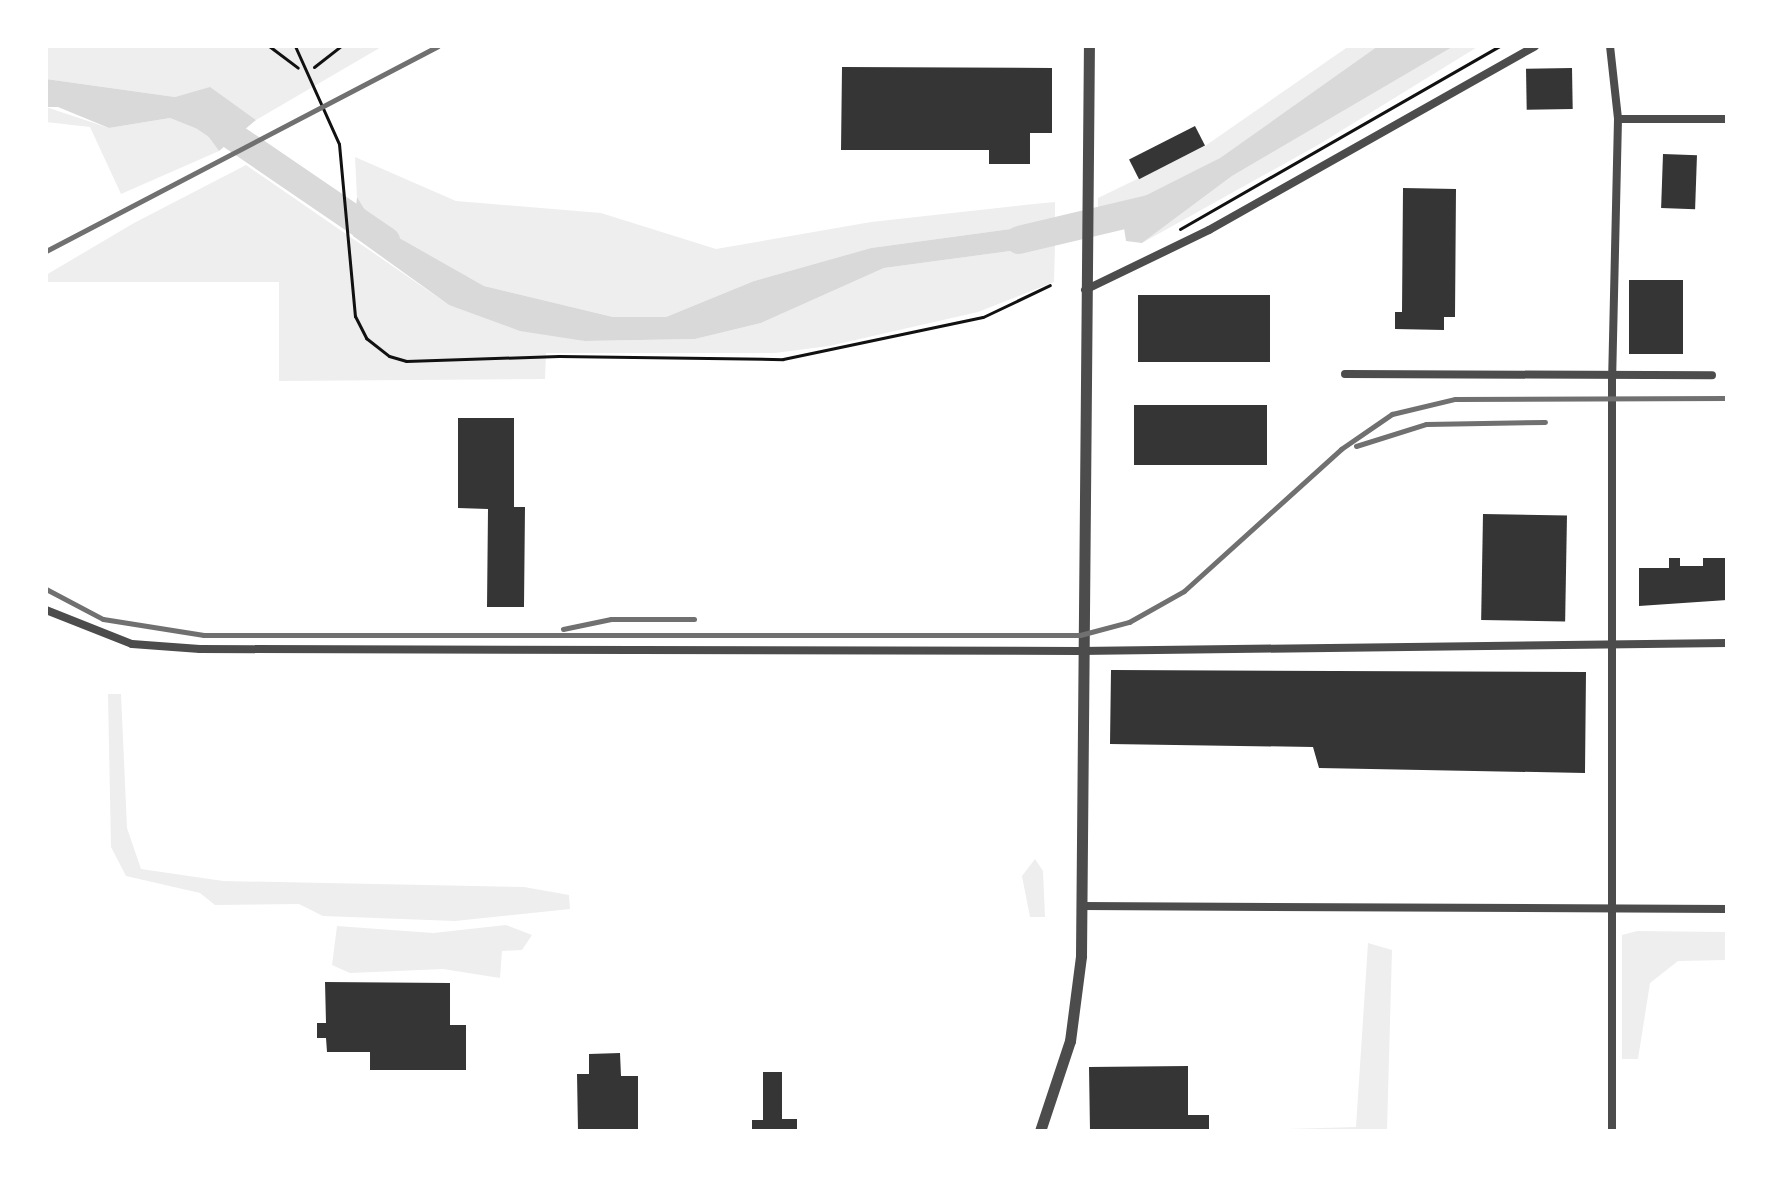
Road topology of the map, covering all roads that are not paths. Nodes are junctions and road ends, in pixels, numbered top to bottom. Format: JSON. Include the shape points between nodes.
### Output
{"nodes":[{"id":1,"x":1089,"y":46,"type":"edge"},
{"id":2,"x":1535,"y":46,"type":"edge"},
{"id":3,"x":1610,"y":46,"type":"edge"},
{"id":4,"x":1618,"y":119,"type":"junction"},
{"id":5,"x":1727,"y":119,"type":"edge"},
{"id":6,"x":1084,"y":290,"type":"junction"},
{"id":7,"x":1345,"y":374,"type":"dead end"},
{"id":8,"x":1712,"y":375,"type":"dead end"},
{"id":9,"x":1612,"y":376,"type":"junction"},
{"id":10,"x":46,"y":610,"type":"edge"},
{"id":11,"x":1613,"y":642,"type":"junction"},
{"id":12,"x":1727,"y":643,"type":"edge"},
{"id":13,"x":1080,"y":651,"type":"junction"},
{"id":14,"x":1082,"y":906,"type":"junction"},
{"id":15,"x":1613,"y":909,"type":"junction"},
{"id":16,"x":1727,"y":909,"type":"edge"},
{"id":17,"x":1040,"y":1131,"type":"edge"},
{"id":18,"x":1612,"y":1131,"type":"edge"}],
"edges":[{"from":1,"to":6,"type":"street"},
{"from":2,"to":6,"type":"street","via":[[1209,230]]},
{"from":3,"to":4,"type":"street"},
{"from":4,"to":5,"type":"street"},
{"from":4,"to":9,"type":"street"},
{"from":6,"to":13,"type":"street"},
{"from":7,"to":9,"type":"street"},
{"from":8,"to":9,"type":"street"},
{"from":9,"to":11,"type":"street"},
{"from":10,"to":13,"type":"street","via":[[132,644],[200,649]]},
{"from":11,"to":12,"type":"street"},
{"from":11,"to":13,"type":"street"},
{"from":11,"to":15,"type":"street"},
{"from":13,"to":14,"type":"street"},
{"from":14,"to":15,"type":"street"},
{"from":14,"to":17,"type":"street","via":[[1070,1041]]},
{"from":15,"to":16,"type":"street"},
{"from":15,"to":18,"type":"street"}]}
